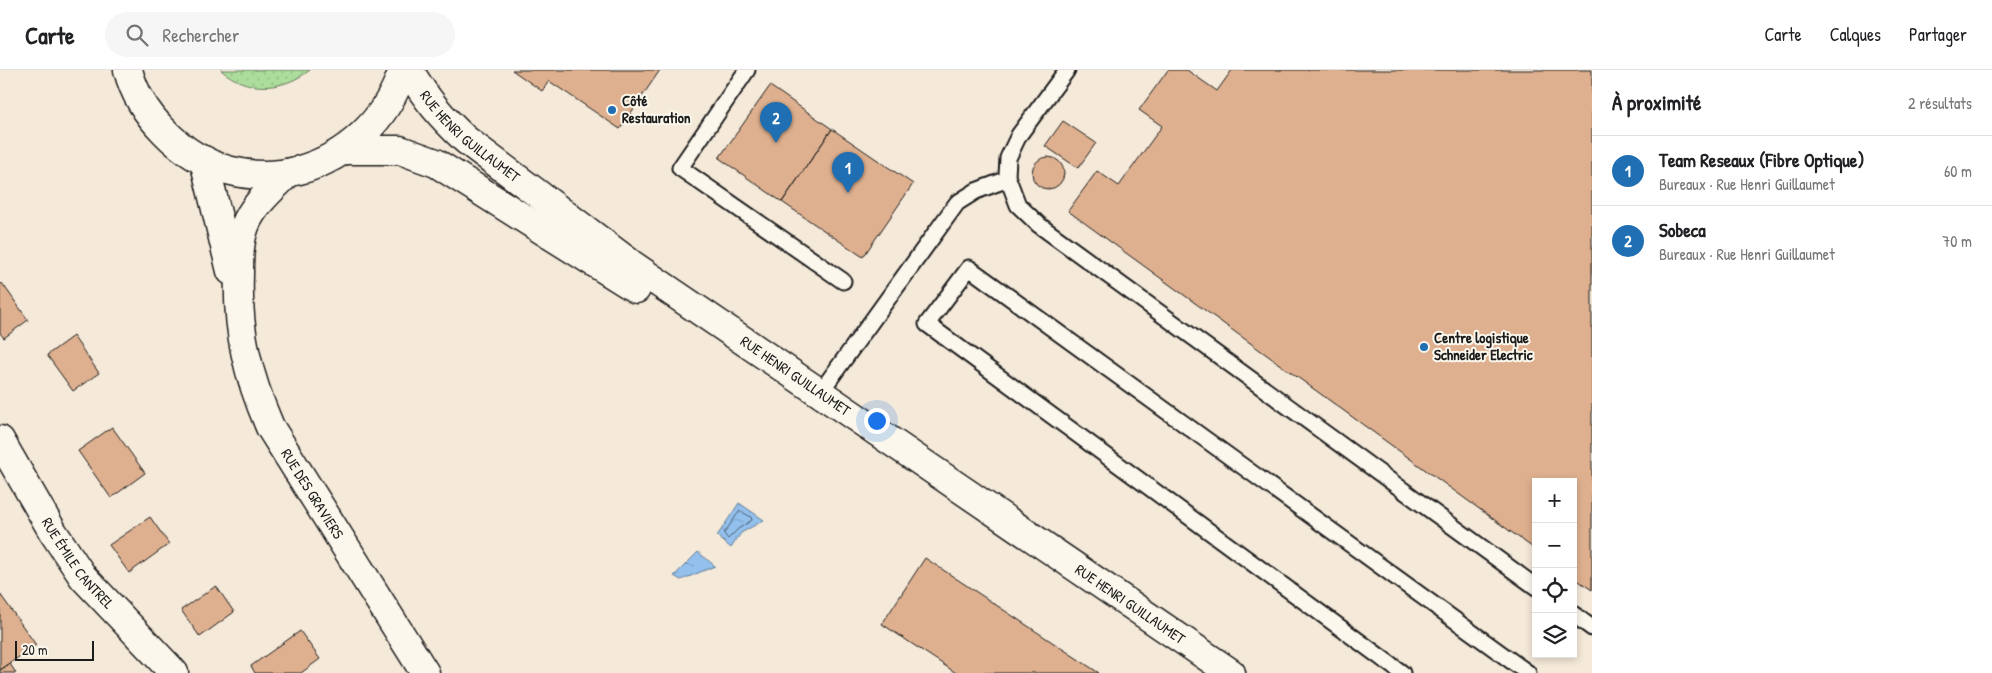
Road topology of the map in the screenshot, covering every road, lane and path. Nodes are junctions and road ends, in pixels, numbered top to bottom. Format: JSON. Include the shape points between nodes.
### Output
{"nodes":[{"id":1,"x":403,"y":70,"type":"edge"},
{"id":2,"x":409,"y":70,"type":"edge"},
{"id":3,"x":747,"y":70,"type":"edge"},
{"id":4,"x":1067,"y":70,"type":"edge"},
{"id":5,"x":126,"y":71,"type":"edge"},
{"id":6,"x":346,"y":150,"type":"junction"},
{"id":7,"x":204,"y":160,"type":"junction"},
{"id":8,"x":288,"y":173,"type":"junction"},
{"id":9,"x":1008,"y":179,"type":"junction"},
{"id":10,"x":843,"y":280,"type":"dead end"},
{"id":11,"x":238,"y":299,"type":"junction"},
{"id":12,"x":819,"y":394,"type":"junction"},
{"id":13,"x":0,"y":440,"type":"edge"},
{"id":14,"x":1532,"y":584,"type":"edge"},
{"id":15,"x":1577,"y":617,"type":"edge"},
{"id":16,"x":1592,"y":628,"type":"edge"},
{"id":17,"x":174,"y":673,"type":"edge"},
{"id":18,"x":425,"y":673,"type":"edge"},
{"id":19,"x":1200,"y":673,"type":"edge"},
{"id":20,"x":1231,"y":673,"type":"edge"},
{"id":21,"x":1402,"y":673,"type":"edge"},
{"id":22,"x":1528,"y":673,"type":"edge"}],
"edges":[{"from":1,"to":6,"type":"main road","via":[[384,112],[367,133]]},
{"from":2,"to":12,"type":"main road","name":"RUE HENRI GUILLAUMET","via":[[427,100],[466,140],[631,264]]},
{"from":3,"to":10,"type":"lane","via":[[680,168]]},
{"from":4,"to":9,"type":"lane","via":[[1019,136],[1008,158]]},
{"from":5,"to":7,"type":"main road","via":[[138,98],[153,120],[171,139]]},
{"from":6,"to":8,"type":"main road","via":[[319,165]]},
{"from":6,"to":19,"type":"main road","name":"RUE HENRI GUILLAUMET","via":[[400,150],[436,163],[627,283]]},
{"from":7,"to":8,"type":"main road","via":[[222,168],[255,174]]},
{"from":7,"to":11,"type":"main road"},
{"from":8,"to":11,"type":"main road","via":[[264,197],[245,224],[239,259]]},
{"from":9,"to":12,"type":"lane","via":[[976,191],[957,203]]},
{"from":9,"to":14,"type":"lane","via":[[1018,205],[1039,225]]},
{"from":11,"to":18,"type":"main road","name":"RUE DES GRAVIERS","via":[[243,351],[253,388],[270,427]]},
{"from":12,"to":20,"type":"main road","name":"RUE HENRI GUILLAUMET"},
{"from":13,"to":17,"type":"main road","name":"RUE ÉMILE CANTREL","via":[[83,577]]},
{"from":15,"to":16,"type":"lane"},
{"from":21,"to":22,"type":"lane","via":[[927,324],[969,268]]}]}
